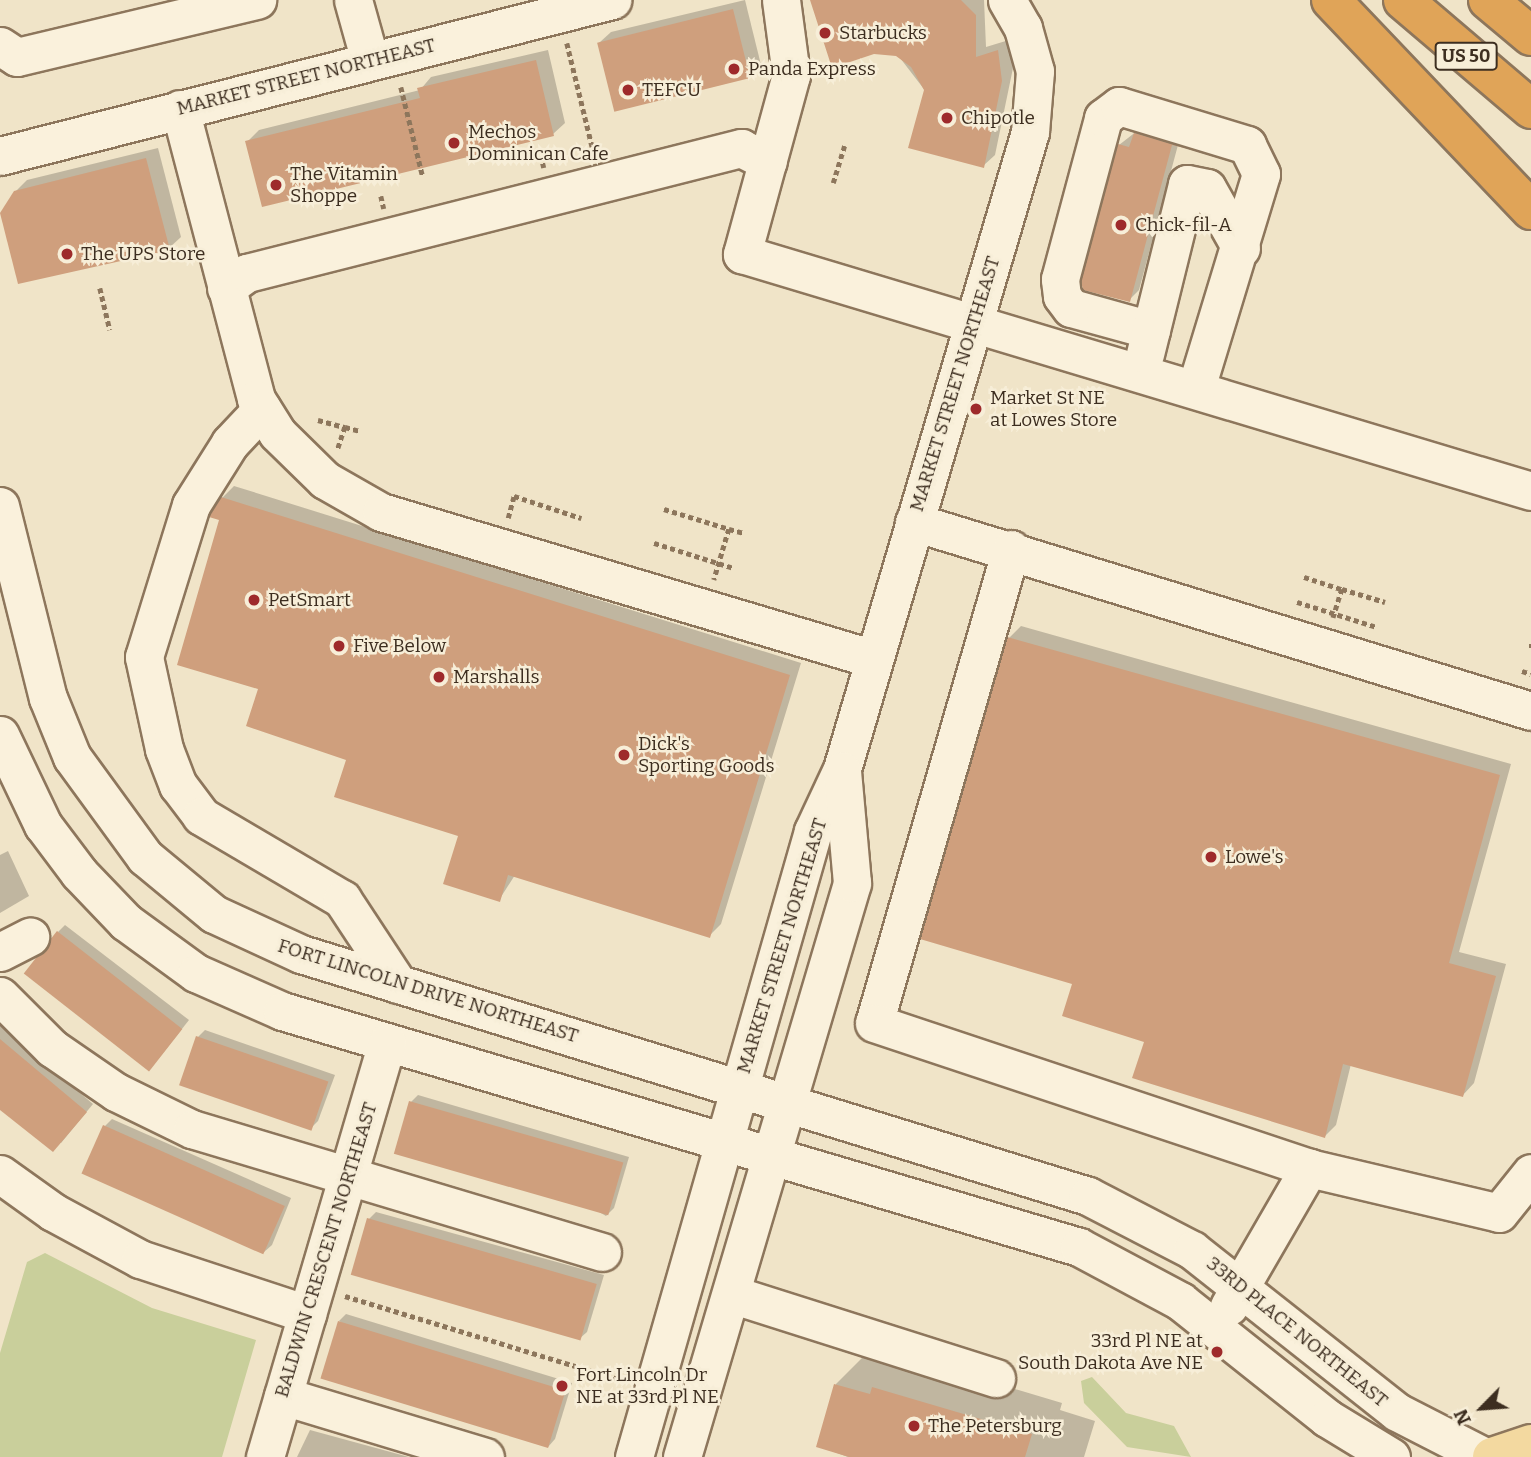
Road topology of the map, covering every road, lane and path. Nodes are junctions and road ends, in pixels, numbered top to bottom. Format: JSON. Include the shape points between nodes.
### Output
{"nodes":[{"id":1,"x":257,"y":0,"type":"edge"},
{"id":2,"x":354,"y":0,"type":"edge"},
{"id":3,"x":612,"y":0,"type":"edge"},
{"id":4,"x":781,"y":0,"type":"edge"},
{"id":5,"x":1007,"y":0,"type":"edge"},
{"id":6,"x":1331,"y":0,"type":"edge"},
{"id":7,"x":1404,"y":0,"type":"edge"},
{"id":8,"x":1488,"y":0,"type":"edge"},
{"id":9,"x":1509,"y":0,"type":"edge"},
{"id":10,"x":1531,"y":27,"type":"edge"},
{"id":11,"x":565,"y":32,"type":"dead end"},
{"id":12,"x":1531,"y":36,"type":"edge"},
{"id":13,"x":0,"y":46,"type":"edge"},
{"id":14,"x":370,"y":61,"type":"junction"},
{"id":15,"x":401,"y":87,"type":"dead end"},
{"id":16,"x":180,"y":109,"type":"junction"},
{"id":17,"x":1531,"y":109,"type":"edge"},
{"id":18,"x":844,"y":146,"type":"dead end"},
{"id":19,"x":0,"y":156,"type":"edge"},
{"id":20,"x":768,"y":162,"type":"junction"},
{"id":21,"x":423,"y":177,"type":"dead end"},
{"id":22,"x":601,"y":183,"type":"junction"},
{"id":23,"x":833,"y":183,"type":"dead end"},
{"id":24,"x":1531,"y":210,"type":"edge"},
{"id":25,"x":1241,"y":248,"type":"junction"},
{"id":26,"x":100,"y":288,"type":"dead end"},
{"id":27,"x":226,"y":288,"type":"junction"},
{"id":28,"x":973,"y":323,"type":"junction"},
{"id":29,"x":110,"y":330,"type":"dead end"},
{"id":30,"x":1152,"y":330,"type":"junction"},
{"id":31,"x":1140,"y":373,"type":"junction"},
{"id":32,"x":1196,"y":388,"type":"junction"},
{"id":33,"x":262,"y":409,"type":"junction"},
{"id":34,"x":345,"y":427,"type":"dead end"},
{"id":35,"x":360,"y":432,"type":"dead end"},
{"id":36,"x":1531,"y":491,"type":"edge"},
{"id":37,"x":0,"y":506,"type":"edge"},
{"id":38,"x":664,"y":509,"type":"dead end"},
{"id":39,"x":914,"y":522,"type":"junction"},
{"id":40,"x":729,"y":529,"type":"junction"},
{"id":41,"x":744,"y":533,"type":"dead end"},
{"id":42,"x":654,"y":543,"type":"dead end"},
{"id":43,"x":1011,"y":548,"type":"junction"},
{"id":44,"x":719,"y":564,"type":"junction"},
{"id":45,"x":734,"y":568,"type":"dead end"},
{"id":46,"x":1304,"y":577,"type":"dead end"},
{"id":47,"x":1342,"y":589,"type":"junction"},
{"id":48,"x":1297,"y":602,"type":"dead end"},
{"id":49,"x":1385,"y":602,"type":"dead end"},
{"id":50,"x":691,"y":604,"type":"junction"},
{"id":51,"x":1335,"y":614,"type":"junction"},
{"id":52,"x":1377,"y":627,"type":"dead end"},
{"id":53,"x":1324,"y":649,"type":"junction"},
{"id":54,"x":874,"y":659,"type":"junction"},
{"id":55,"x":1522,"y":671,"type":"dead end"},
{"id":56,"x":1531,"y":674,"type":"edge"},
{"id":57,"x":1531,"y":711,"type":"edge"},
{"id":58,"x":0,"y":735,"type":"edge"},
{"id":59,"x":842,"y":769,"type":"junction"},
{"id":60,"x":7,"y":775,"type":"edge"},
{"id":61,"x":398,"y":984,"type":"junction"},
{"id":62,"x":0,"y":996,"type":"edge"},
{"id":63,"x":387,"y":1043,"type":"junction"},
{"id":64,"x":740,"y":1086,"type":"junction"},
{"id":65,"x":790,"y":1103,"type":"junction"},
{"id":66,"x":726,"y":1140,"type":"junction"},
{"id":67,"x":775,"y":1153,"type":"junction"},
{"id":68,"x":1309,"y":1168,"type":"junction"},
{"id":69,"x":1531,"y":1173,"type":"edge"},
{"id":70,"x":348,"y":1177,"type":"junction"},
{"id":71,"x":5,"y":1190,"type":"edge"},
{"id":72,"x":603,"y":1252,"type":"dead end"},
{"id":73,"x":1245,"y":1287,"type":"junction"},
{"id":74,"x":337,"y":1294,"type":"dead end"},
{"id":75,"x":734,"y":1296,"type":"junction"},
{"id":76,"x":307,"y":1314,"type":"junction"},
{"id":77,"x":1214,"y":1325,"type":"junction"},
{"id":78,"x":996,"y":1378,"type":"dead end"},
{"id":79,"x":619,"y":1379,"type":"dead end"},
{"id":80,"x":283,"y":1396,"type":"junction"},
{"id":81,"x":1531,"y":1444,"type":"edge"},
{"id":82,"x":265,"y":1457,"type":"edge"},
{"id":83,"x":485,"y":1457,"type":"edge"},
{"id":84,"x":634,"y":1457,"type":"edge"},
{"id":85,"x":682,"y":1457,"type":"edge"},
{"id":86,"x":1391,"y":1457,"type":"edge"},
{"id":87,"x":1485,"y":1457,"type":"edge"},
{"id":88,"x":1492,"y":1457,"type":"edge"}],
"edges":[{"from":1,"to":13,"type":"street","via":[[17,57]]},
{"from":2,"to":14,"type":"street"},
{"from":3,"to":14,"type":"street","name":"MARKET STREET NORTHEAST"},
{"from":4,"to":20,"type":"street","via":[[791,75]]},
{"from":5,"to":28,"type":"street","name":"MARKET STREET NORTHEAST","via":[[1028,40],[1036,101]]},
{"from":6,"to":24,"type":"highway"},
{"from":7,"to":17,"type":"highway","number":"US 50"},
{"from":8,"to":12,"type":"highway","number":"US 50"},
{"from":9,"to":10,"type":"highway"},
{"from":11,"to":22,"type":"path"},
{"from":14,"to":16,"type":"street","name":"MARKET STREET NORTHEAST"},
{"from":15,"to":21,"type":"path"},
{"from":16,"to":19,"type":"street","name":"MARKET STREET NORTHEAST"},
{"from":16,"to":27,"type":"street"},
{"from":18,"to":23,"type":"path"},
{"from":20,"to":22,"type":"street","via":[[741,148]]},
{"from":20,"to":28,"type":"street","via":[[742,254]]},
{"from":22,"to":27,"type":"street","via":[[247,273]]},
{"from":25,"to":30,"type":"street","via":[[1207,188],[1187,184]]},
{"from":25,"to":30,"type":"street","via":[[1261,174],[1247,145],[1119,106],[1103,118],[1060,279],[1062,296],[1071,308]]},
{"from":25,"to":32,"type":"street"},
{"from":26,"to":29,"type":"path"},
{"from":27,"to":33,"type":"street"},
{"from":28,"to":31,"type":"street"},
{"from":28,"to":39,"type":"street","name":"MARKET STREET NORTHEAST"},
{"from":30,"to":31,"type":"street"},
{"from":31,"to":32,"type":"street"},
{"from":32,"to":36,"type":"street"},
{"from":33,"to":50,"type":"street","via":[[313,470],[362,505]]},
{"from":33,"to":61,"type":"street","via":[[230,443],[191,505],[145,657],[164,749],[178,785],[201,817],[342,899]]},
{"from":34,"to":35,"type":"path"},
{"from":37,"to":61,"type":"street","name":"FORT LINCOLN DRIVE NORTHEAST","via":[[60,730],[87,785],[124,835],[169,880],[243,930]]},
{"from":38,"to":40,"type":"path"},
{"from":39,"to":43,"type":"street"},
{"from":39,"to":54,"type":"street","name":"MARKET STREET NORTHEAST"},
{"from":40,"to":41,"type":"path"},
{"from":40,"to":44,"type":"path"},
{"from":42,"to":44,"type":"path"},
{"from":43,"to":53,"type":"street"},
{"from":43,"to":68,"type":"street","via":[[874,1023]]},
{"from":44,"to":45,"type":"path"},
{"from":44,"to":50,"type":"path","via":[[712,588]]},
{"from":46,"to":47,"type":"path"},
{"from":47,"to":49,"type":"path"},
{"from":47,"to":51,"type":"path"},
{"from":48,"to":51,"type":"path"},
{"from":50,"to":54,"type":"street"},
{"from":51,"to":52,"type":"path"},
{"from":51,"to":53,"type":"path"},
{"from":53,"to":57,"type":"street"},
{"from":54,"to":59,"type":"street","name":"MARKET STREET NORTHEAST"},
{"from":55,"to":56,"type":"path"},
{"from":58,"to":60,"type":"street"},
{"from":59,"to":64,"type":"street","name":"MARKET STREET NORTHEAST","via":[[813,831]]},
{"from":59,"to":65,"type":"street","name":"MARKET STREET NORTHEAST","via":[[852,883]]},
{"from":60,"to":63,"type":"street","via":[[79,873],[161,950],[251,999]]},
{"from":61,"to":64,"type":"street","name":"FORT LINCOLN DRIVE NORTHEAST"},
{"from":62,"to":70,"type":"street","via":[[52,1048],[116,1092],[192,1129]]},
{"from":63,"to":66,"type":"street"},
{"from":63,"to":70,"type":"street","name":"BALDWIN CRESCENT NORTHEAST"},
{"from":64,"to":65,"type":"street","name":"FORT LINCOLN DRIVE NORTHEAST"},
{"from":64,"to":66,"type":"street"},
{"from":65,"to":67,"type":"street"},
{"from":65,"to":73,"type":"street","name":"33RD PLACE NORTHEAST","via":[[1088,1196],[1158,1230]]},
{"from":66,"to":67,"type":"street"},
{"from":66,"to":84,"type":"street"},
{"from":67,"to":75,"type":"street"},
{"from":67,"to":77,"type":"street","via":[[1068,1242],[1131,1270]]},
{"from":68,"to":69,"type":"street","via":[[1499,1213]]},
{"from":68,"to":73,"type":"street"},
{"from":70,"to":72,"type":"street"},
{"from":70,"to":76,"type":"street","name":"BALDWIN CRESCENT NORTHEAST"},
{"from":71,"to":76,"type":"street","via":[[140,1259]]},
{"from":73,"to":77,"type":"street"},
{"from":73,"to":87,"type":"street","name":"33RD PLACE NORTHEAST","via":[[1397,1412]]},
{"from":74,"to":79,"type":"path"},
{"from":75,"to":78,"type":"street"},
{"from":75,"to":85,"type":"street"},
{"from":76,"to":80,"type":"street","name":"BALDWIN CRESCENT NORTHEAST"},
{"from":77,"to":86,"type":"street","via":[[1318,1411]]},
{"from":80,"to":82,"type":"street","name":"BALDWIN CRESCENT NORTHEAST"},
{"from":80,"to":83,"type":"street"},
{"from":81,"to":88,"type":"main road"}]}
